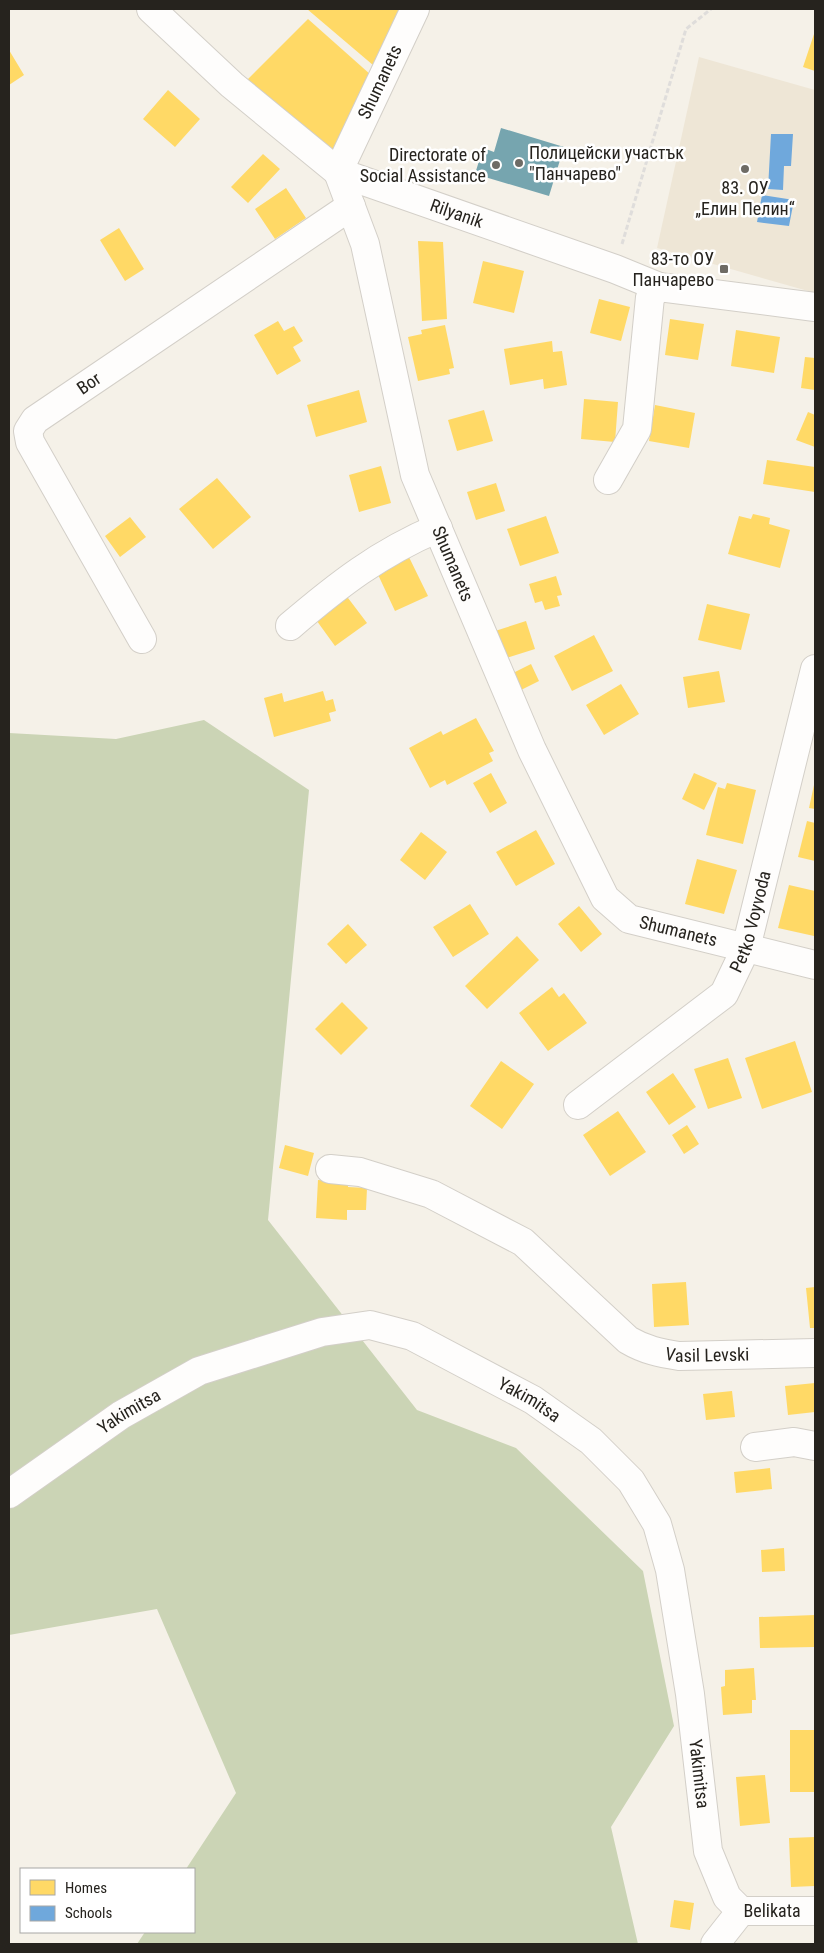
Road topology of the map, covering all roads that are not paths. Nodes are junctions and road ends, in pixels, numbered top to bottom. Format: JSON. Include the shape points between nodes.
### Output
{"nodes":[{"id":1,"x":152,"y":9,"type":"edge"},
{"id":2,"x":415,"y":9,"type":"edge"},
{"id":3,"x":338,"y":172,"type":"junction"},
{"id":4,"x":351,"y":206,"type":"junction"},
{"id":5,"x":659,"y":286,"type":"junction"},
{"id":6,"x":815,"y":307,"type":"edge"},
{"id":7,"x":608,"y":480,"type":"dead end"},
{"id":8,"x":438,"y":528,"type":"junction"},
{"id":9,"x":290,"y":626,"type":"dead end"},
{"id":10,"x":142,"y":638,"type":"dead end"},
{"id":11,"x":815,"y":669,"type":"edge"},
{"id":12,"x":746,"y":948,"type":"junction"},
{"id":13,"x":815,"y":965,"type":"edge"},
{"id":14,"x":578,"y":1105,"type":"dead end"},
{"id":15,"x":330,"y":1169,"type":"dead end"},
{"id":16,"x":815,"y":1353,"type":"edge"},
{"id":17,"x":815,"y":1446,"type":"edge"},
{"id":18,"x":755,"y":1448,"type":"dead end"},
{"id":19,"x":9,"y":1494,"type":"edge"},
{"id":20,"x":815,"y":1910,"type":"edge"},
{"id":21,"x":741,"y":1911,"type":"junction"},
{"id":22,"x":715,"y":1944,"type":"edge"}],
"edges":[{"from":1,"to":3,"type":"street","name":"Rilyanik","via":[[232,85]]},
{"from":2,"to":3,"type":"street","name":"Shumanets"},
{"from":3,"to":4,"type":"street","name":"Shumanets"},
{"from":3,"to":5,"type":"street","name":"Rilyanik"},
{"from":4,"to":8,"type":"street","name":"Shumanets","via":[[365,244],[415,475]]},
{"from":4,"to":10,"type":"street","name":"Bor","via":[[35,420],[28,431],[30,442]]},
{"from":5,"to":6,"type":"street","name":"Rilyanik"},
{"from":5,"to":7,"type":"street","via":[[650,297],[637,429]]},
{"from":8,"to":9,"type":"street","via":[[370,562]]},
{"from":8,"to":12,"type":"street","name":"Shumanets","via":[[532,750],[605,898],[629,919]]},
{"from":11,"to":12,"type":"street","name":"Petko Voyvoda"},
{"from":12,"to":13,"type":"street","name":"Shumanets"},
{"from":12,"to":14,"type":"street","name":"Petko Voyvoda","via":[[724,994]]},
{"from":15,"to":16,"type":"street","name":"Vasil Levski","via":[[360,1172],[431,1194],[523,1242],[628,1340],[657,1353],[679,1356]]},
{"from":17,"to":18,"type":"street","via":[[794,1442]]},
{"from":19,"to":21,"type":"street","name":"Yakimitsa","via":[[121,1415],[198,1371],[322,1332],[370,1325],[412,1336],[533,1400],[591,1442],[630,1481],[657,1524],[670,1570],[690,1694],[708,1851],[727,1897]]},
{"from":20,"to":21,"type":"street","name":"Belikata"},
{"from":21,"to":22,"type":"street","name":"Belikata"}]}
